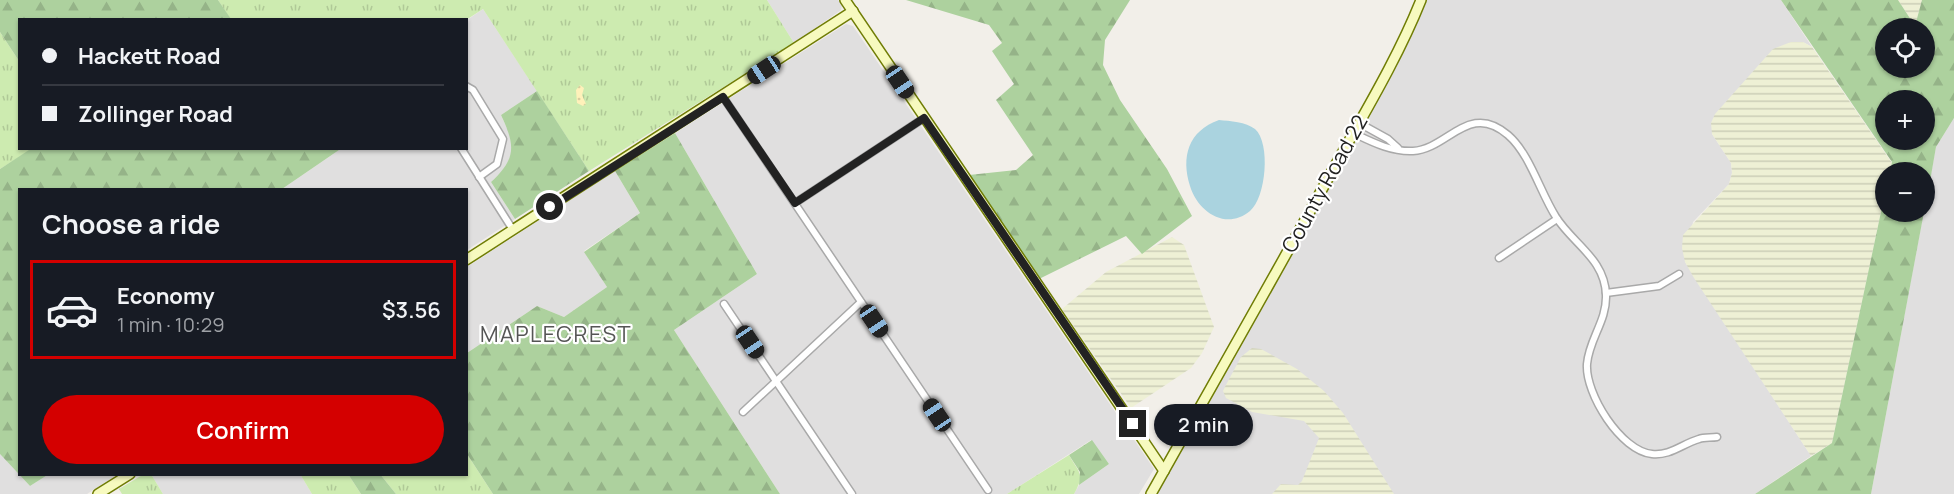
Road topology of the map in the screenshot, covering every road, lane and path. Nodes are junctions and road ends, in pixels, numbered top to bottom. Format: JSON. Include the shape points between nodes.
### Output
{"nodes":[{"id":1,"x":845,"y":0,"type":"edge"},
{"id":2,"x":1421,"y":0,"type":"edge"},
{"id":3,"x":852,"y":12,"type":"junction"},
{"id":4,"x":468,"y":87,"type":"edge"},
{"id":5,"x":723,"y":97,"type":"junction"},
{"id":6,"x":924,"y":118,"type":"junction"},
{"id":7,"x":1359,"y":123,"type":"junction"},
{"id":8,"x":1353,"y":133,"type":"junction"},
{"id":9,"x":1398,"y":149,"type":"junction"},
{"id":10,"x":462,"y":150,"type":"edge"},
{"id":11,"x":479,"y":177,"type":"junction"},
{"id":12,"x":795,"y":203,"type":"junction"},
{"id":13,"x":1557,"y":219,"type":"junction"},
{"id":14,"x":513,"y":230,"type":"junction"},
{"id":15,"x":1499,"y":258,"type":"dead end"},
{"id":16,"x":468,"y":259,"type":"edge"},
{"id":17,"x":1679,"y":274,"type":"dead end"},
{"id":18,"x":1606,"y":293,"type":"junction"},
{"id":19,"x":861,"y":302,"type":"junction"},
{"id":20,"x":724,"y":304,"type":"dead end"},
{"id":21,"x":775,"y":380,"type":"junction"},
{"id":22,"x":743,"y":412,"type":"dead end"},
{"id":23,"x":1717,"y":437,"type":"dead end"},
{"id":24,"x":1164,"y":471,"type":"junction"},
{"id":25,"x":127,"y":476,"type":"edge"},
{"id":26,"x":988,"y":490,"type":"dead end"},
{"id":27,"x":98,"y":494,"type":"edge"},
{"id":28,"x":852,"y":494,"type":"edge"},
{"id":29,"x":1151,"y":494,"type":"edge"}],
"edges":[{"from":1,"to":3,"type":"street"},
{"from":2,"to":7,"type":"street","name":"County Road 22"},
{"from":3,"to":5,"type":"street"},
{"from":3,"to":6,"type":"street"},
{"from":4,"to":11,"type":"street","via":[[503,139],[497,164]]},
{"from":5,"to":12,"type":"street"},
{"from":5,"to":14,"type":"street"},
{"from":6,"to":12,"type":"street"},
{"from":6,"to":24,"type":"street"},
{"from":7,"to":8,"type":"street","name":"County Road 22"},
{"from":7,"to":9,"type":"street"},
{"from":8,"to":9,"type":"street","via":[[1383,148]]},
{"from":8,"to":24,"type":"street","name":"County Road 22"},
{"from":9,"to":13,"type":"street","via":[[1421,149],[1465,125],[1485,124],[1501,129],[1521,148]]},
{"from":10,"to":11,"type":"street"},
{"from":11,"to":14,"type":"street"},
{"from":12,"to":19,"type":"street"},
{"from":13,"to":15,"type":"street"},
{"from":13,"to":18,"type":"street","via":[[1598,266]]},
{"from":14,"to":16,"type":"street"},
{"from":17,"to":18,"type":"street","via":[[1659,286]]},
{"from":18,"to":23,"type":"street","via":[[1605,312],[1592,342],[1587,376],[1595,399],[1618,433],[1634,448],[1652,454]]},
{"from":19,"to":21,"type":"street"},
{"from":19,"to":26,"type":"street"},
{"from":20,"to":21,"type":"street"},
{"from":21,"to":22,"type":"street"},
{"from":21,"to":28,"type":"street"},
{"from":24,"to":29,"type":"street","name":"County Road 22"},
{"from":25,"to":27,"type":"street"}]}
